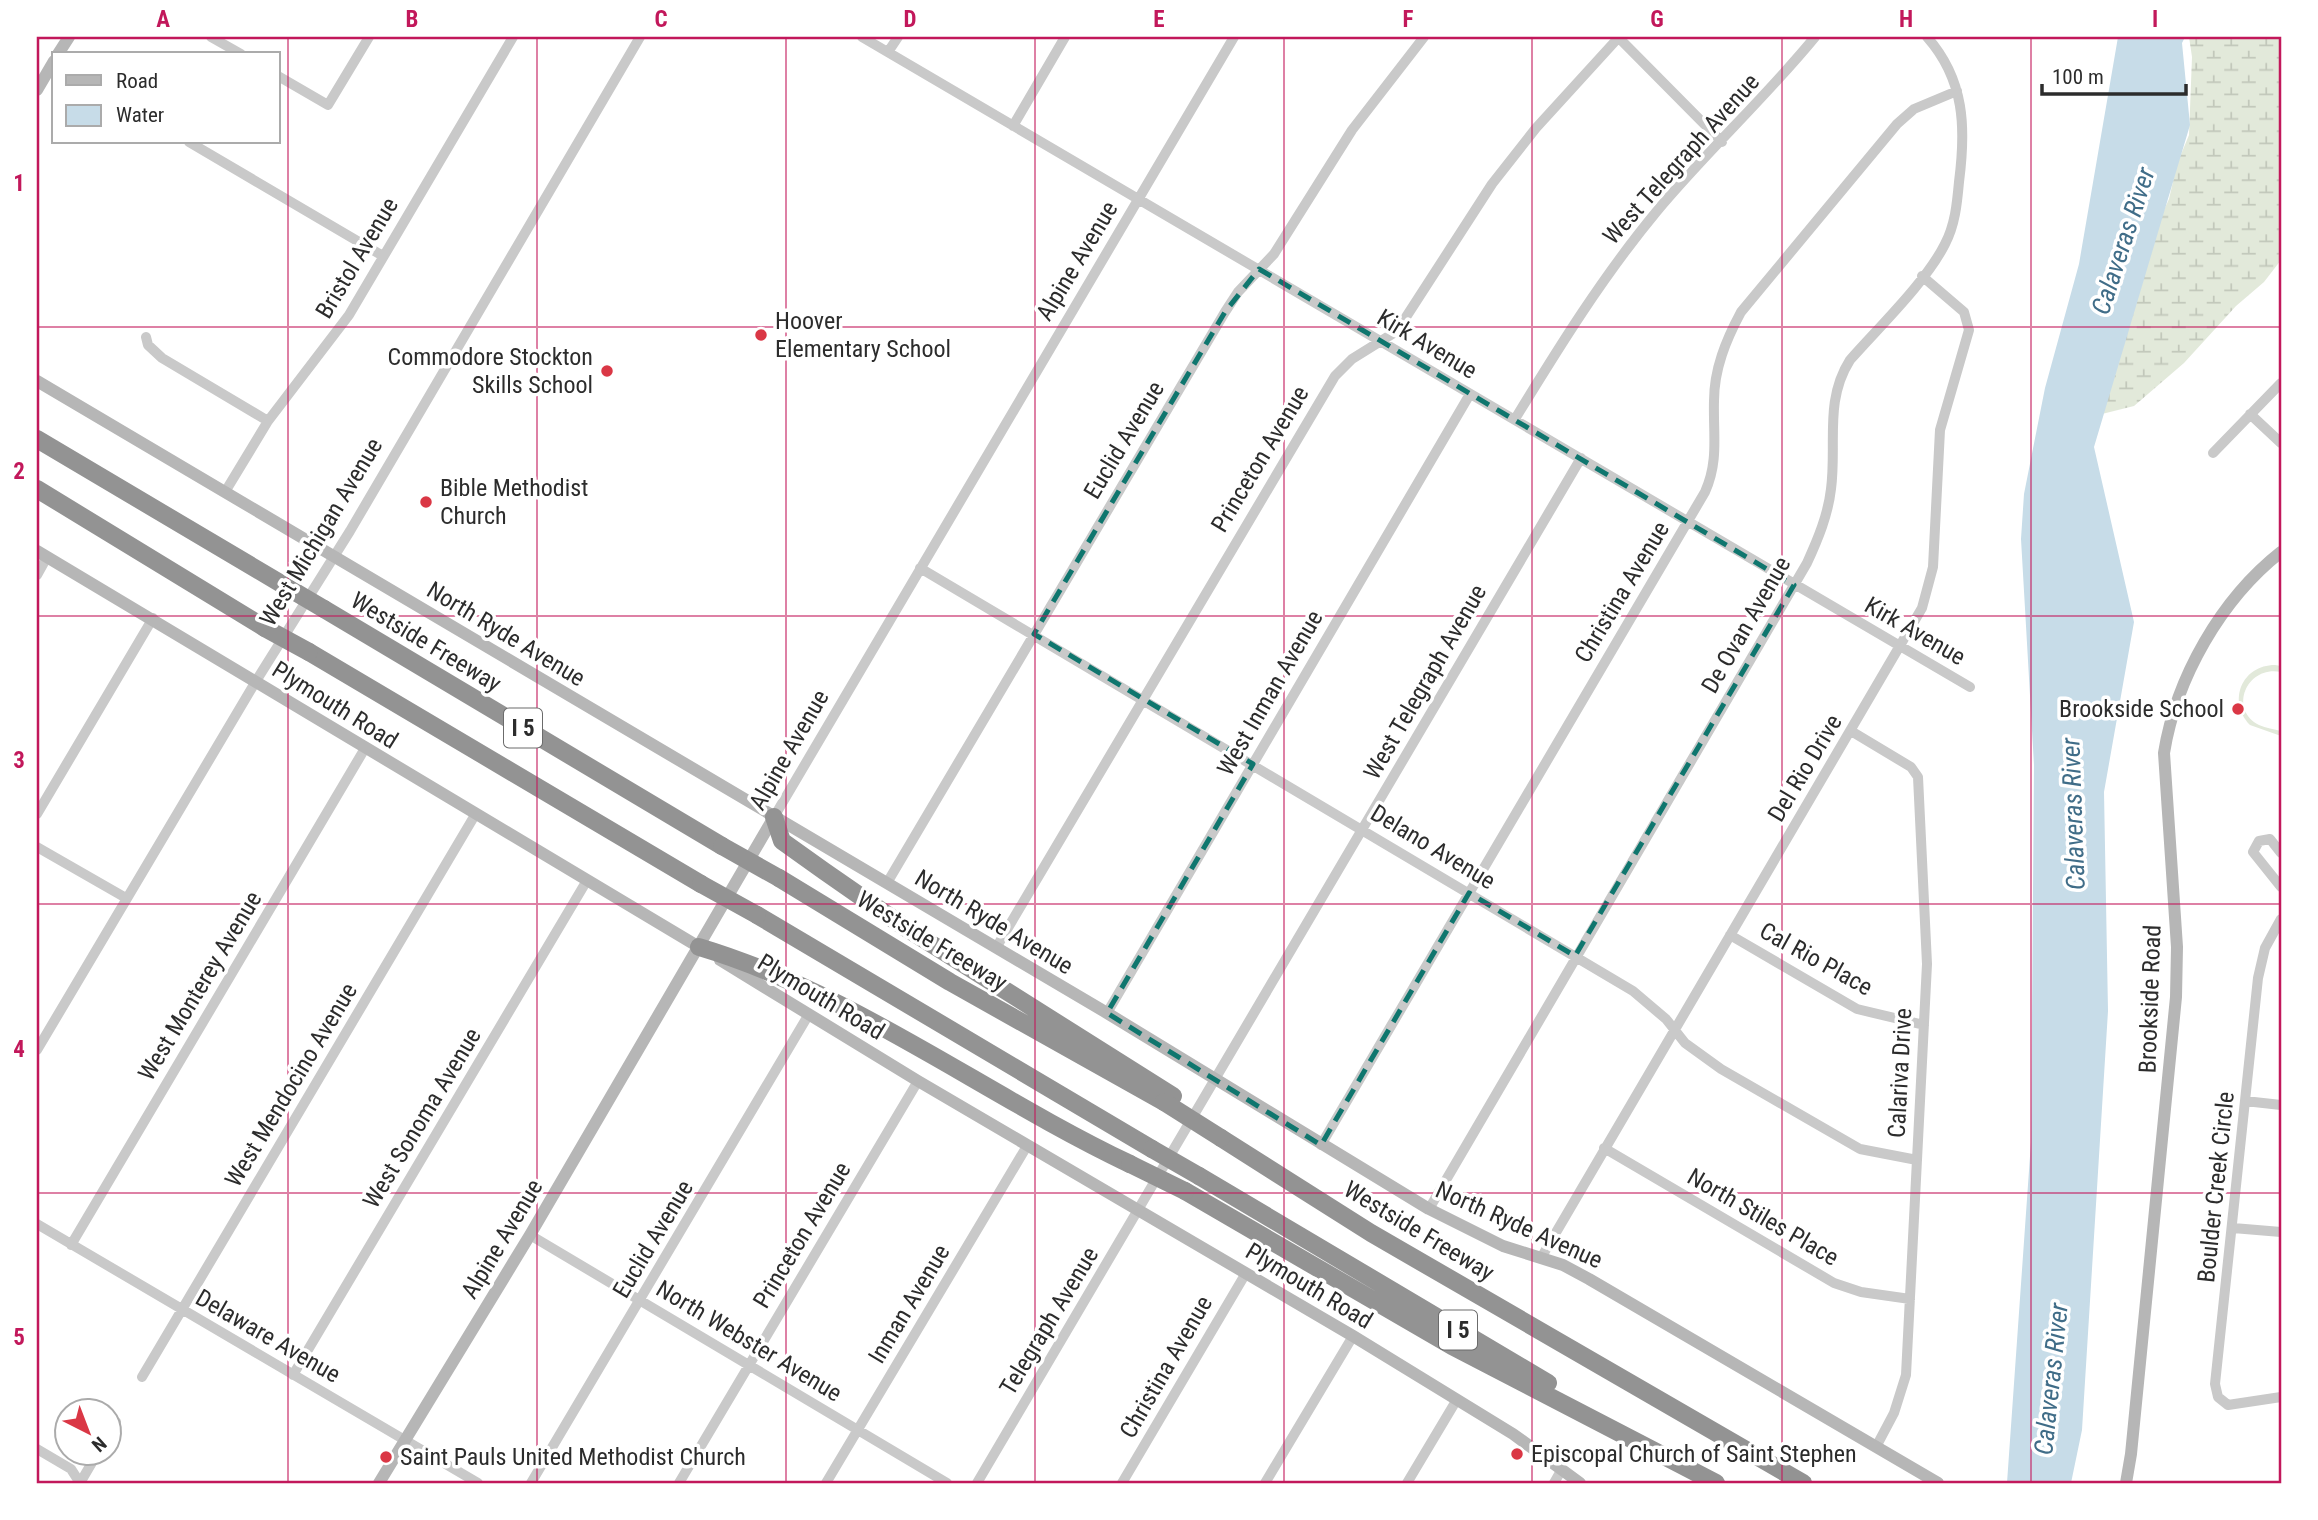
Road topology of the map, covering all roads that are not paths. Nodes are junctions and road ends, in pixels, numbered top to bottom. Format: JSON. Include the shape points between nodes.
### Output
{"nodes":[{"id":1,"x":69,"y":37,"type":"edge"},
{"id":2,"x":211,"y":37,"type":"edge"},
{"id":3,"x":369,"y":37,"type":"edge"},
{"id":4,"x":513,"y":37,"type":"edge"},
{"id":5,"x":640,"y":37,"type":"edge"},
{"id":6,"x":862,"y":37,"type":"edge"},
{"id":7,"x":898,"y":37,"type":"edge"},
{"id":8,"x":1065,"y":37,"type":"edge"},
{"id":9,"x":1234,"y":37,"type":"edge"},
{"id":10,"x":1424,"y":37,"type":"edge"},
{"id":11,"x":1618,"y":37,"type":"edge"},
{"id":12,"x":1815,"y":37,"type":"edge"},
{"id":13,"x":1927,"y":37,"type":"edge"},
{"id":14,"x":59,"y":52,"type":"edge"},
{"id":15,"x":237,"y":52,"type":"edge"},
{"id":16,"x":888,"y":52,"type":"junction"},
{"id":17,"x":52,"y":64,"type":"edge"},
{"id":18,"x":280,"y":77,"type":"edge"},
{"id":19,"x":37,"y":90,"type":"edge"},
{"id":20,"x":1957,"y":91,"type":"junction"},
{"id":21,"x":1013,"y":126,"type":"junction"},
{"id":22,"x":1722,"y":142,"type":"junction"},
{"id":23,"x":191,"y":144,"type":"edge"},
{"id":24,"x":1138,"y":199,"type":"junction"},
{"id":25,"x":383,"y":256,"type":"junction"},
{"id":26,"x":1259,"y":269,"type":"junction"},
{"id":27,"x":1922,"y":276,"type":"junction"},
{"id":28,"x":146,"y":337,"type":"dead end"},
{"id":29,"x":1381,"y":341,"type":"junction"},
{"id":30,"x":37,"y":381,"type":"edge"},
{"id":31,"x":2281,"y":383,"type":"edge"},
{"id":32,"x":1470,"y":394,"type":"junction"},
{"id":33,"x":2250,"y":414,"type":"junction"},
{"id":34,"x":1515,"y":419,"type":"junction"},
{"id":35,"x":268,"y":422,"type":"junction"},
{"id":36,"x":37,"y":439,"type":"edge"},
{"id":37,"x":2281,"y":443,"type":"edge"},
{"id":38,"x":2213,"y":453,"type":"dead end"},
{"id":39,"x":1581,"y":458,"type":"junction"},
{"id":40,"x":37,"y":489,"type":"edge"},
{"id":41,"x":225,"y":492,"type":"junction"},
{"id":42,"x":1688,"y":522,"type":"junction"},
{"id":43,"x":2281,"y":552,"type":"edge"},
{"id":44,"x":42,"y":554,"type":"edge"},
{"id":45,"x":332,"y":555,"type":"junction"},
{"id":46,"x":920,"y":568,"type":"junction"},
{"id":47,"x":37,"y":575,"type":"edge"},
{"id":48,"x":1794,"y":585,"type":"junction"},
{"id":49,"x":153,"y":618,"type":"junction"},
{"id":50,"x":1034,"y":634,"type":"junction"},
{"id":51,"x":1901,"y":648,"type":"junction"},
{"id":52,"x":256,"y":681,"type":"junction"},
{"id":53,"x":1970,"y":687,"type":"dead end"},
{"id":54,"x":1142,"y":699,"type":"junction"},
{"id":55,"x":1851,"y":730,"type":"junction"},
{"id":56,"x":364,"y":750,"type":"junction"},
{"id":57,"x":1253,"y":764,"type":"junction"},
{"id":58,"x":37,"y":814,"type":"edge"},
{"id":59,"x":475,"y":815,"type":"junction"},
{"id":60,"x":774,"y":817,"type":"junction"},
{"id":61,"x":1363,"y":830,"type":"junction"},
{"id":62,"x":37,"y":847,"type":"edge"},
{"id":63,"x":2281,"y":853,"type":"edge"},
{"id":64,"x":586,"y":882,"type":"junction"},
{"id":65,"x":887,"y":883,"type":"junction"},
{"id":66,"x":2281,"y":887,"type":"edge"},
{"id":67,"x":1469,"y":893,"type":"junction"},
{"id":68,"x":126,"y":898,"type":"junction"},
{"id":69,"x":2281,"y":919,"type":"edge"},
{"id":70,"x":1730,"y":935,"type":"junction"},
{"id":71,"x":699,"y":947,"type":"junction"},
{"id":72,"x":996,"y":948,"type":"junction"},
{"id":73,"x":1575,"y":956,"type":"junction"},
{"id":74,"x":1107,"y":1013,"type":"junction"},
{"id":75,"x":809,"y":1014,"type":"junction"},
{"id":76,"x":1924,"y":1025,"type":"junction"},
{"id":77,"x":1675,"y":1029,"type":"junction"},
{"id":78,"x":37,"y":1049,"type":"edge"},
{"id":79,"x":1215,"y":1080,"type":"junction"},
{"id":80,"x":918,"y":1081,"type":"junction"},
{"id":81,"x":1168,"y":1099,"type":"junction"},
{"id":82,"x":2245,"y":1101,"type":"junction"},
{"id":83,"x":2281,"y":1105,"type":"edge"},
{"id":84,"x":1321,"y":1145,"type":"junction"},
{"id":85,"x":1027,"y":1146,"type":"junction"},
{"id":86,"x":1604,"y":1148,"type":"junction"},
{"id":87,"x":1917,"y":1160,"type":"junction"},
{"id":88,"x":1157,"y":1181,"type":"joint"},
{"id":89,"x":1429,"y":1209,"type":"junction"},
{"id":90,"x":1140,"y":1211,"type":"junction"},
{"id":91,"x":37,"y":1224,"type":"edge"},
{"id":92,"x":2233,"y":1228,"type":"junction"},
{"id":93,"x":2281,"y":1232,"type":"edge"},
{"id":94,"x":530,"y":1235,"type":"junction"},
{"id":95,"x":71,"y":1245,"type":"junction"},
{"id":96,"x":1541,"y":1258,"type":"junction"},
{"id":97,"x":1246,"y":1273,"type":"junction"},
{"id":98,"x":1910,"y":1299,"type":"junction"},
{"id":99,"x":640,"y":1301,"type":"junction"},
{"id":100,"x":182,"y":1310,"type":"junction"},
{"id":101,"x":1353,"y":1336,"type":"junction"},
{"id":102,"x":749,"y":1365,"type":"junction"},
{"id":103,"x":293,"y":1375,"type":"junction"},
{"id":104,"x":142,"y":1377,"type":"dead end"},
{"id":105,"x":2281,"y":1397,"type":"edge"},
{"id":106,"x":1456,"y":1401,"type":"junction"},
{"id":107,"x":858,"y":1430,"type":"junction"},
{"id":108,"x":405,"y":1441,"type":"junction"},
{"id":109,"x":1876,"y":1447,"type":"junction"},
{"id":110,"x":37,"y":1449,"type":"edge"},
{"id":111,"x":1562,"y":1469,"type":"junction"},
{"id":112,"x":80,"y":1483,"type":"edge"},
{"id":113,"x":379,"y":1483,"type":"edge"},
{"id":114,"x":478,"y":1483,"type":"edge"},
{"id":115,"x":531,"y":1483,"type":"edge"},
{"id":116,"x":679,"y":1483,"type":"edge"},
{"id":117,"x":826,"y":1483,"type":"edge"},
{"id":118,"x":947,"y":1483,"type":"edge"},
{"id":119,"x":977,"y":1483,"type":"edge"},
{"id":120,"x":1122,"y":1483,"type":"edge"},
{"id":121,"x":1265,"y":1483,"type":"edge"},
{"id":122,"x":1408,"y":1483,"type":"edge"},
{"id":123,"x":1553,"y":1483,"type":"edge"},
{"id":124,"x":1580,"y":1483,"type":"edge"},
{"id":125,"x":1717,"y":1483,"type":"edge"},
{"id":126,"x":1803,"y":1483,"type":"edge"},
{"id":127,"x":1938,"y":1483,"type":"edge"},
{"id":128,"x":2126,"y":1483,"type":"edge"}],
"edges":[{"from":1,"to":14,"type":"street"},
{"from":2,"to":15,"type":"street"},
{"from":3,"to":18,"type":"street","via":[[328,105]]},
{"from":4,"to":25,"type":"street","name":"Bristol Avenue"},
{"from":5,"to":45,"type":"street","name":"West Michigan Avenue"},
{"from":6,"to":16,"type":"street","name":"Kirk Avenue"},
{"from":7,"to":16,"type":"street"},
{"from":8,"to":21,"type":"street"},
{"from":9,"to":24,"type":"street","name":"Alpine Avenue"},
{"from":10,"to":26,"type":"street","name":"Euclid Avenue","via":[[1360,119],[1274,254]]},
{"from":11,"to":22,"type":"street"},
{"from":11,"to":29,"type":"street","name":"Princeton Avenue","via":[[1536,128],[1449,246],[1396,331]]},
{"from":12,"to":22,"type":"street","name":"West Telegraph Avenue"},
{"from":13,"to":20,"type":"street","name":"De Ovan Avenue","via":[[1944,59]]},
{"from":16,"to":21,"type":"street","name":"Kirk Avenue"},
{"from":17,"to":19,"type":"street"},
{"from":20,"to":27,"type":"street","name":"De Ovan Avenue","via":[[1964,124],[1954,220],[1945,244]]},
{"from":20,"to":42,"type":"street","name":"Christina Avenue","via":[[1914,109],[1897,124],[1741,312],[1718,368],[1714,469]]},
{"from":21,"to":24,"type":"street","name":"Kirk Avenue"},
{"from":22,"to":34,"type":"street","name":"West Telegraph Avenue","via":[[1627,248],[1571,327]]},
{"from":23,"to":25,"type":"street"},
{"from":24,"to":26,"type":"street","name":"Kirk Avenue"},
{"from":24,"to":46,"type":"street","name":"Alpine Avenue"},
{"from":25,"to":35,"type":"street","name":"Bristol Avenue","via":[[349,315]]},
{"from":26,"to":29,"type":"street","name":"Kirk Avenue"},
{"from":26,"to":50,"type":"street","name":"Euclid Avenue","via":[[1224,312]]},
{"from":27,"to":48,"type":"street","name":"De Ovan Avenue","via":[[1850,360],[1840,380],[1833,409],[1829,505],[1820,535]]},
{"from":27,"to":51,"type":"street","name":"Del Rio Drive","via":[[1964,312],[1969,330],[1940,430],[1933,566],[1922,608]]},
{"from":28,"to":35,"type":"street","via":[[162,358]]},
{"from":29,"to":32,"type":"street","name":"Kirk Avenue"},
{"from":29,"to":54,"type":"street","name":"Princeton Avenue","via":[[1352,359],[1323,394]]},
{"from":30,"to":41,"type":"street","name":"North Ryde Avenue"},
{"from":31,"to":33,"type":"street"},
{"from":32,"to":34,"type":"street","name":"Kirk Avenue"},
{"from":32,"to":57,"type":"street","name":"West Inman Avenue"},
{"from":33,"to":37,"type":"street"},
{"from":33,"to":38,"type":"street"},
{"from":34,"to":39,"type":"street","name":"Kirk Avenue"},
{"from":35,"to":41,"type":"street","name":"Bristol Avenue"},
{"from":36,"to":81,"type":"highway","name":"Westside Freeway","number":"I 5","bridge":true,"via":[[950,982]]},
{"from":39,"to":42,"type":"street","name":"Kirk Avenue"},
{"from":39,"to":61,"type":"street","name":"West Telegraph Avenue"},
{"from":40,"to":125,"type":"highway","number":"I 5","bridge":true,"via":[[265,628]]},
{"from":41,"to":45,"type":"street","name":"North Ryde Avenue"},
{"from":42,"to":48,"type":"street","name":"Kirk Avenue"},
{"from":42,"to":67,"type":"street","name":"Christina Avenue"},
{"from":43,"to":128,"type":"street","name":"Brookside Road","via":[[2253,577],[2225,613],[2187,677],[2167,733],[2164,752],[2176,985]]},
{"from":44,"to":47,"type":"street"},
{"from":44,"to":49,"type":"street","name":"Plymouth Road"},
{"from":45,"to":52,"type":"street","name":"West Michigan Avenue"},
{"from":45,"to":60,"type":"street","name":"North Ryde Avenue"},
{"from":46,"to":50,"type":"street","name":"Delano Avenue"},
{"from":46,"to":60,"type":"street","name":"Alpine Avenue"},
{"from":48,"to":51,"type":"street","name":"Kirk Avenue"},
{"from":48,"to":73,"type":"street","name":"De Ovan Avenue"},
{"from":49,"to":52,"type":"street","name":"Plymouth Road"},
{"from":49,"to":58,"type":"street"},
{"from":50,"to":54,"type":"street","name":"Delano Avenue"},
{"from":50,"to":65,"type":"street","name":"Euclid Avenue"},
{"from":51,"to":53,"type":"street","name":"Kirk Avenue"},
{"from":51,"to":55,"type":"street","name":"Del Rio Drive"},
{"from":52,"to":56,"type":"street","name":"Plymouth Road"},
{"from":52,"to":68,"type":"street","name":"West Michigan Avenue"},
{"from":54,"to":57,"type":"street","name":"Delano Avenue"},
{"from":54,"to":72,"type":"street","name":"Princeton Avenue"},
{"from":55,"to":70,"type":"street","name":"Del Rio Drive"},
{"from":55,"to":76,"type":"street","name":"Calariva Drive","via":[[1911,767],[1918,777],[1926,912]]},
{"from":56,"to":59,"type":"street","name":"Plymouth Road"},
{"from":56,"to":95,"type":"street","name":"West Monterey Avenue"},
{"from":57,"to":61,"type":"street","name":"Delano Avenue"},
{"from":57,"to":74,"type":"street","name":"West Inman Avenue"},
{"from":59,"to":64,"type":"street","name":"Plymouth Road"},
{"from":59,"to":100,"type":"street","name":"West Mendocino Avenue"},
{"from":60,"to":65,"type":"street","name":"North Ryde Avenue"},
{"from":60,"to":71,"type":"street","name":"Alpine Avenue"},
{"from":60,"to":81,"type":"highway","via":[[782,841],[906,928],[1095,1044]]},
{"from":61,"to":67,"type":"street","name":"Delano Avenue"},
{"from":61,"to":79,"type":"street","name":"West Telegraph Avenue"},
{"from":62,"to":68,"type":"street"},
{"from":63,"to":66,"type":"street","via":[[2270,839],[2259,841],[2253,852]]},
{"from":64,"to":71,"type":"street","name":"Plymouth Road"},
{"from":64,"to":103,"type":"street","name":"West Sonoma Avenue"},
{"from":65,"to":72,"type":"street","name":"North Ryde Avenue"},
{"from":67,"to":73,"type":"street","name":"Delano Avenue"},
{"from":67,"to":84,"type":"street","name":"Christina Avenue"},
{"from":68,"to":78,"type":"street","name":"West Michigan Avenue"},
{"from":69,"to":82,"type":"street","name":"Boulder Creek Circle","via":[[2261,959]]},
{"from":70,"to":76,"type":"street","name":"Cal Rio Place","via":[[1857,1009]]},
{"from":70,"to":77,"type":"street","name":"Del Rio Drive"},
{"from":71,"to":75,"type":"street","name":"Plymouth Road"},
{"from":71,"to":94,"type":"street","name":"Alpine Avenue"},
{"from":71,"to":125,"type":"highway","bridge":true,"via":[[770,974],[876,1024],[1082,1141],[1185,1191],[1452,1346]]},
{"from":72,"to":74,"type":"street","name":"North Ryde Avenue"},
{"from":73,"to":77,"type":"street","name":"Delano Avenue","via":[[1633,991]]},
{"from":73,"to":89,"type":"street","name":"De Ovan Avenue"},
{"from":74,"to":79,"type":"street","name":"North Ryde Avenue"},
{"from":75,"to":80,"type":"street","name":"Plymouth Road"},
{"from":75,"to":99,"type":"street","name":"Euclid Avenue"},
{"from":76,"to":87,"type":"street","name":"Calariva Drive"},
{"from":77,"to":86,"type":"street","name":"Del Rio Drive"},
{"from":77,"to":87,"type":"street","name":"Delano Avenue","via":[[1685,1043],[1721,1069],[1849,1144]]},
{"from":79,"to":84,"type":"street","name":"North Ryde Avenue"},
{"from":79,"to":88,"type":"street","name":"West Telegraph Avenue"},
{"from":80,"to":85,"type":"street","name":"Plymouth Road"},
{"from":80,"to":102,"type":"street","name":"Princeton Avenue"},
{"from":81,"to":126,"type":"highway","name":"Westside Freeway","number":"I 5","via":[[1316,1187],[1371,1233]]},
{"from":82,"to":83,"type":"street"},
{"from":82,"to":92,"type":"street","name":"Boulder Creek Circle"},
{"from":84,"to":89,"type":"street","name":"North Ryde Avenue"},
{"from":85,"to":90,"type":"street","name":"Plymouth Road"},
{"from":85,"to":107,"type":"street","name":"Inman Avenue"},
{"from":86,"to":96,"type":"street","name":"Del Rio Drive"},
{"from":86,"to":98,"type":"street","name":"North Stiles Place","via":[[1834,1283]]},
{"from":87,"to":98,"type":"street","name":"Calariva Drive"},
{"from":88,"to":90,"type":"street","name":"Telegraph Avenue"},
{"from":89,"to":96,"type":"street","name":"North Ryde Avenue","via":[[1503,1246]]},
{"from":90,"to":97,"type":"street","name":"Plymouth Road"},
{"from":90,"to":119,"type":"street","name":"Telegraph Avenue"},
{"from":91,"to":95,"type":"street","name":"Delaware Avenue"},
{"from":92,"to":93,"type":"street"},
{"from":92,"to":105,"type":"street","name":"Boulder Creek Circle","via":[[2216,1393],[2228,1405]]},
{"from":94,"to":99,"type":"street","name":"North Webster Avenue"},
{"from":94,"to":108,"type":"street","name":"Alpine Avenue"},
{"from":95,"to":100,"type":"street","name":"Delaware Avenue"},
{"from":96,"to":109,"type":"street","name":"North Ryde Avenue","via":[[1563,1265],[1653,1314]]},
{"from":97,"to":101,"type":"street","name":"Plymouth Road"},
{"from":97,"to":120,"type":"street","name":"Christina Avenue"},
{"from":98,"to":109,"type":"street","name":"Calariva Drive","via":[[1906,1375],[1894,1413]]},
{"from":99,"to":102,"type":"street","name":"North Webster Avenue"},
{"from":99,"to":115,"type":"street","name":"Euclid Avenue"},
{"from":100,"to":103,"type":"street","name":"Delaware Avenue"},
{"from":100,"to":104,"type":"street","name":"West Mendocino Avenue"},
{"from":101,"to":106,"type":"street","name":"Plymouth Road"},
{"from":101,"to":121,"type":"street"},
{"from":102,"to":107,"type":"street","name":"North Webster Avenue"},
{"from":102,"to":116,"type":"street","name":"Princeton Avenue"},
{"from":103,"to":108,"type":"street","name":"Delaware Avenue"},
{"from":106,"to":111,"type":"street","name":"Plymouth Road"},
{"from":106,"to":122,"type":"street"},
{"from":107,"to":117,"type":"street","name":"Inman Avenue"},
{"from":107,"to":118,"type":"street","name":"North Webster Avenue"},
{"from":108,"to":113,"type":"street","name":"Alpine Avenue"},
{"from":108,"to":114,"type":"street","name":"Delaware Avenue"},
{"from":109,"to":127,"type":"street","name":"North Ryde Avenue"},
{"from":110,"to":112,"type":"street","via":[[71,1469]]},
{"from":111,"to":123,"type":"street"},
{"from":111,"to":124,"type":"street","name":"Plymouth Road"}]}
